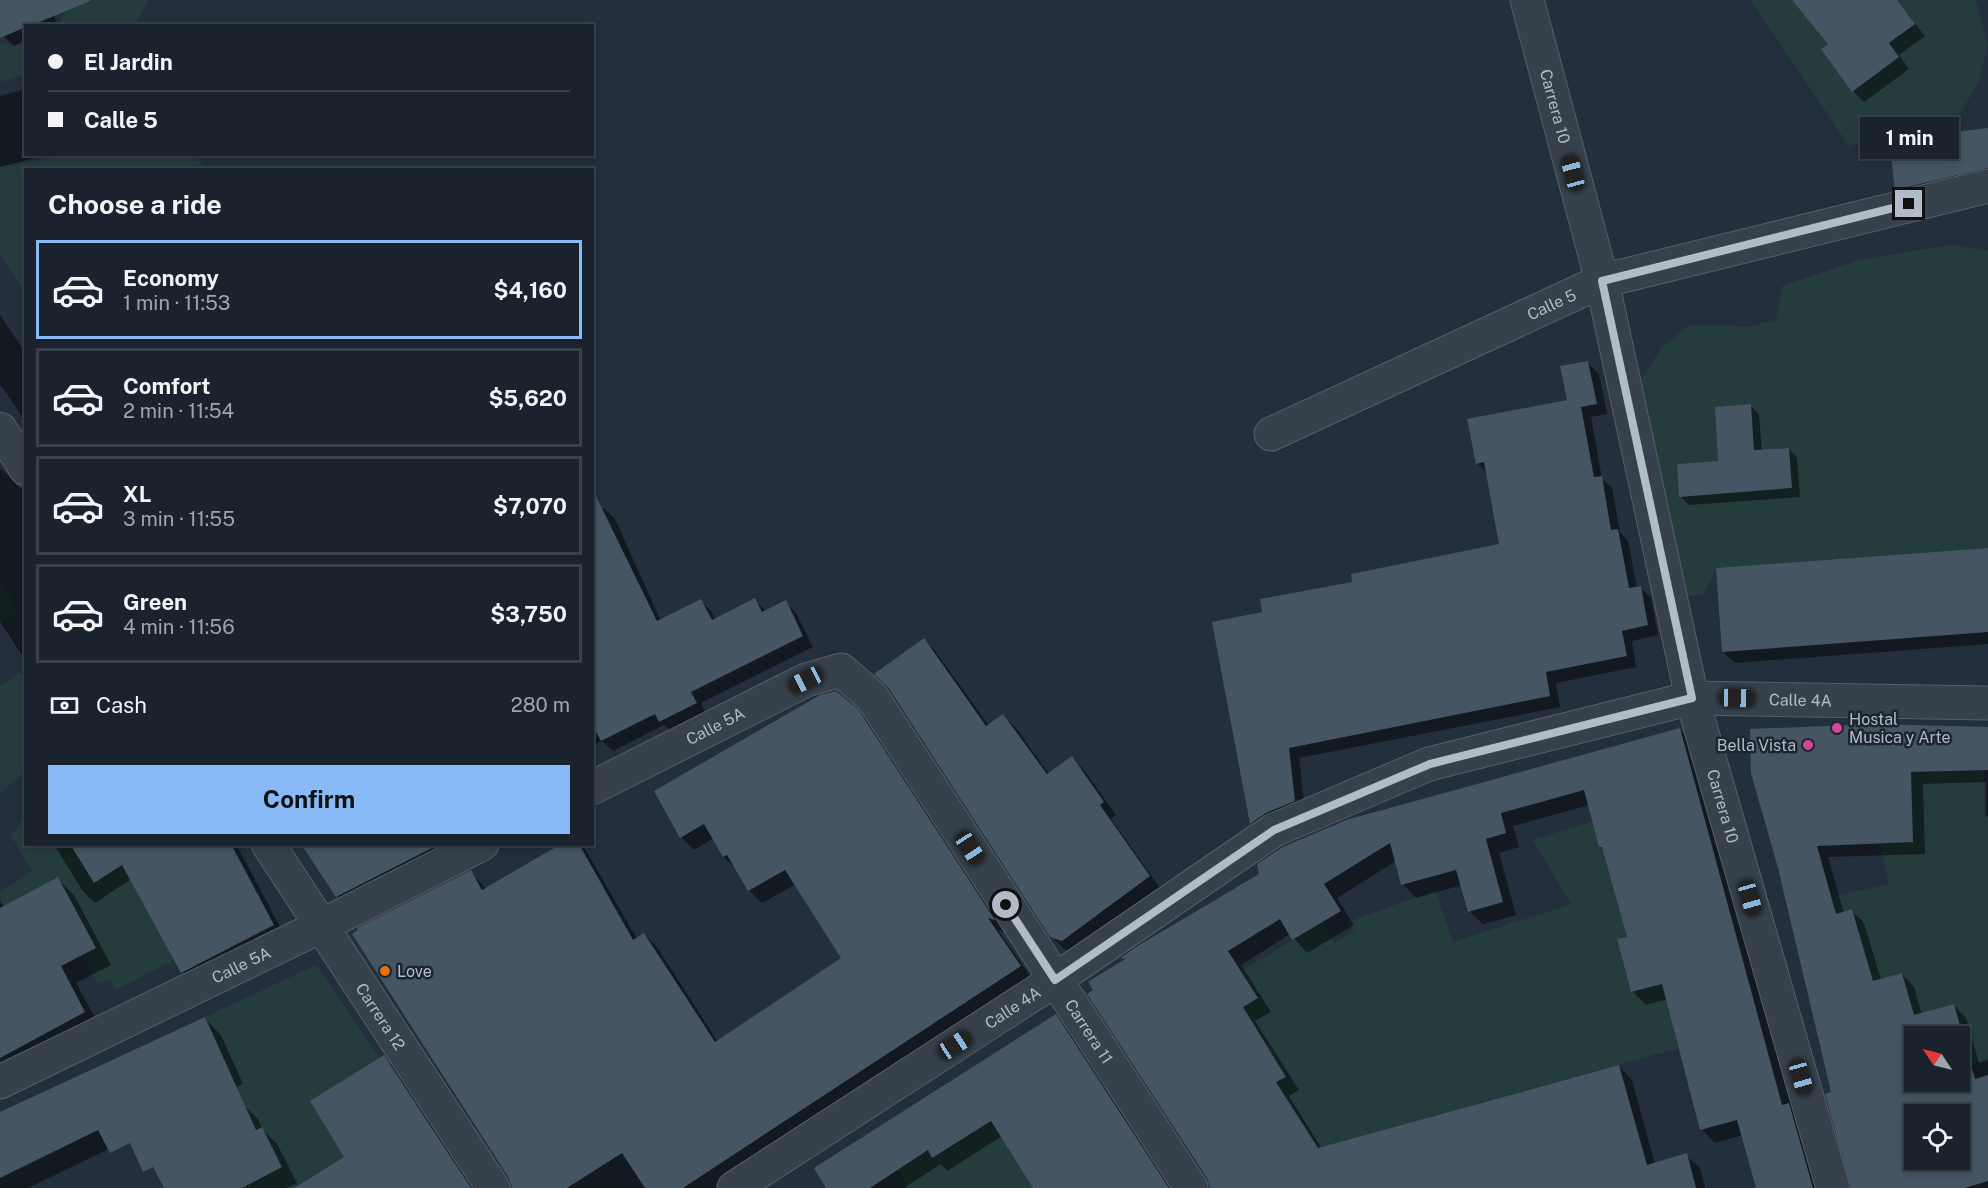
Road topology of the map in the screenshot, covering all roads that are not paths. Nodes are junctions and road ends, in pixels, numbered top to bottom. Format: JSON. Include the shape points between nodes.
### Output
{"nodes":[{"id":1,"x":1527,"y":0,"type":"edge"},
{"id":2,"x":1988,"y":186,"type":"edge"},
{"id":3,"x":1602,"y":281,"type":"junction"},
{"id":4,"x":7,"y":430,"type":"edge"},
{"id":5,"x":1271,"y":434,"type":"dead end"},
{"id":6,"x":24,"y":465,"type":"edge"},
{"id":7,"x":841,"y":670,"type":"joint"},
{"id":8,"x":1692,"y":698,"type":"junction"},
{"id":9,"x":1988,"y":703,"type":"edge"},
{"id":10,"x":594,"y":787,"type":"edge"},
{"id":11,"x":269,"y":846,"type":"edge"},
{"id":12,"x":478,"y":846,"type":"edge"},
{"id":13,"x":321,"y":926,"type":"junction"},
{"id":14,"x":1055,"y":980,"type":"junction"},
{"id":15,"x":0,"y":1082,"type":"edge"},
{"id":16,"x":493,"y":1188,"type":"edge"},
{"id":17,"x":735,"y":1188,"type":"edge"},
{"id":18,"x":1191,"y":1188,"type":"edge"},
{"id":19,"x":1833,"y":1188,"type":"edge"}],
"edges":[{"from":1,"to":3,"type":"street","name":"Carrera 10"},
{"from":2,"to":3,"type":"street","name":"Calle 5"},
{"from":3,"to":5,"type":"street","name":"Calle 5"},
{"from":3,"to":8,"type":"street","name":"Carrera 10"},
{"from":4,"to":6,"type":"street"},
{"from":7,"to":10,"type":"street","name":"Calle 5A","via":[[806,680]]},
{"from":7,"to":14,"type":"street","name":"Carrera 11","via":[[872,697]]},
{"from":8,"to":9,"type":"street","name":"Calle 4A"},
{"from":8,"to":14,"type":"street","name":"Calle 4A","via":[[1430,764],[1274,830]]},
{"from":8,"to":19,"type":"street","name":"Carrera 10"},
{"from":11,"to":13,"type":"street","name":"Carrera 12"},
{"from":12,"to":13,"type":"street","name":"Calle 5A"},
{"from":13,"to":15,"type":"street","name":"Calle 5A"},
{"from":13,"to":16,"type":"street","name":"Carrera 12"},
{"from":14,"to":17,"type":"street","name":"Calle 4A"},
{"from":14,"to":18,"type":"street","name":"Carrera 11"}]}
